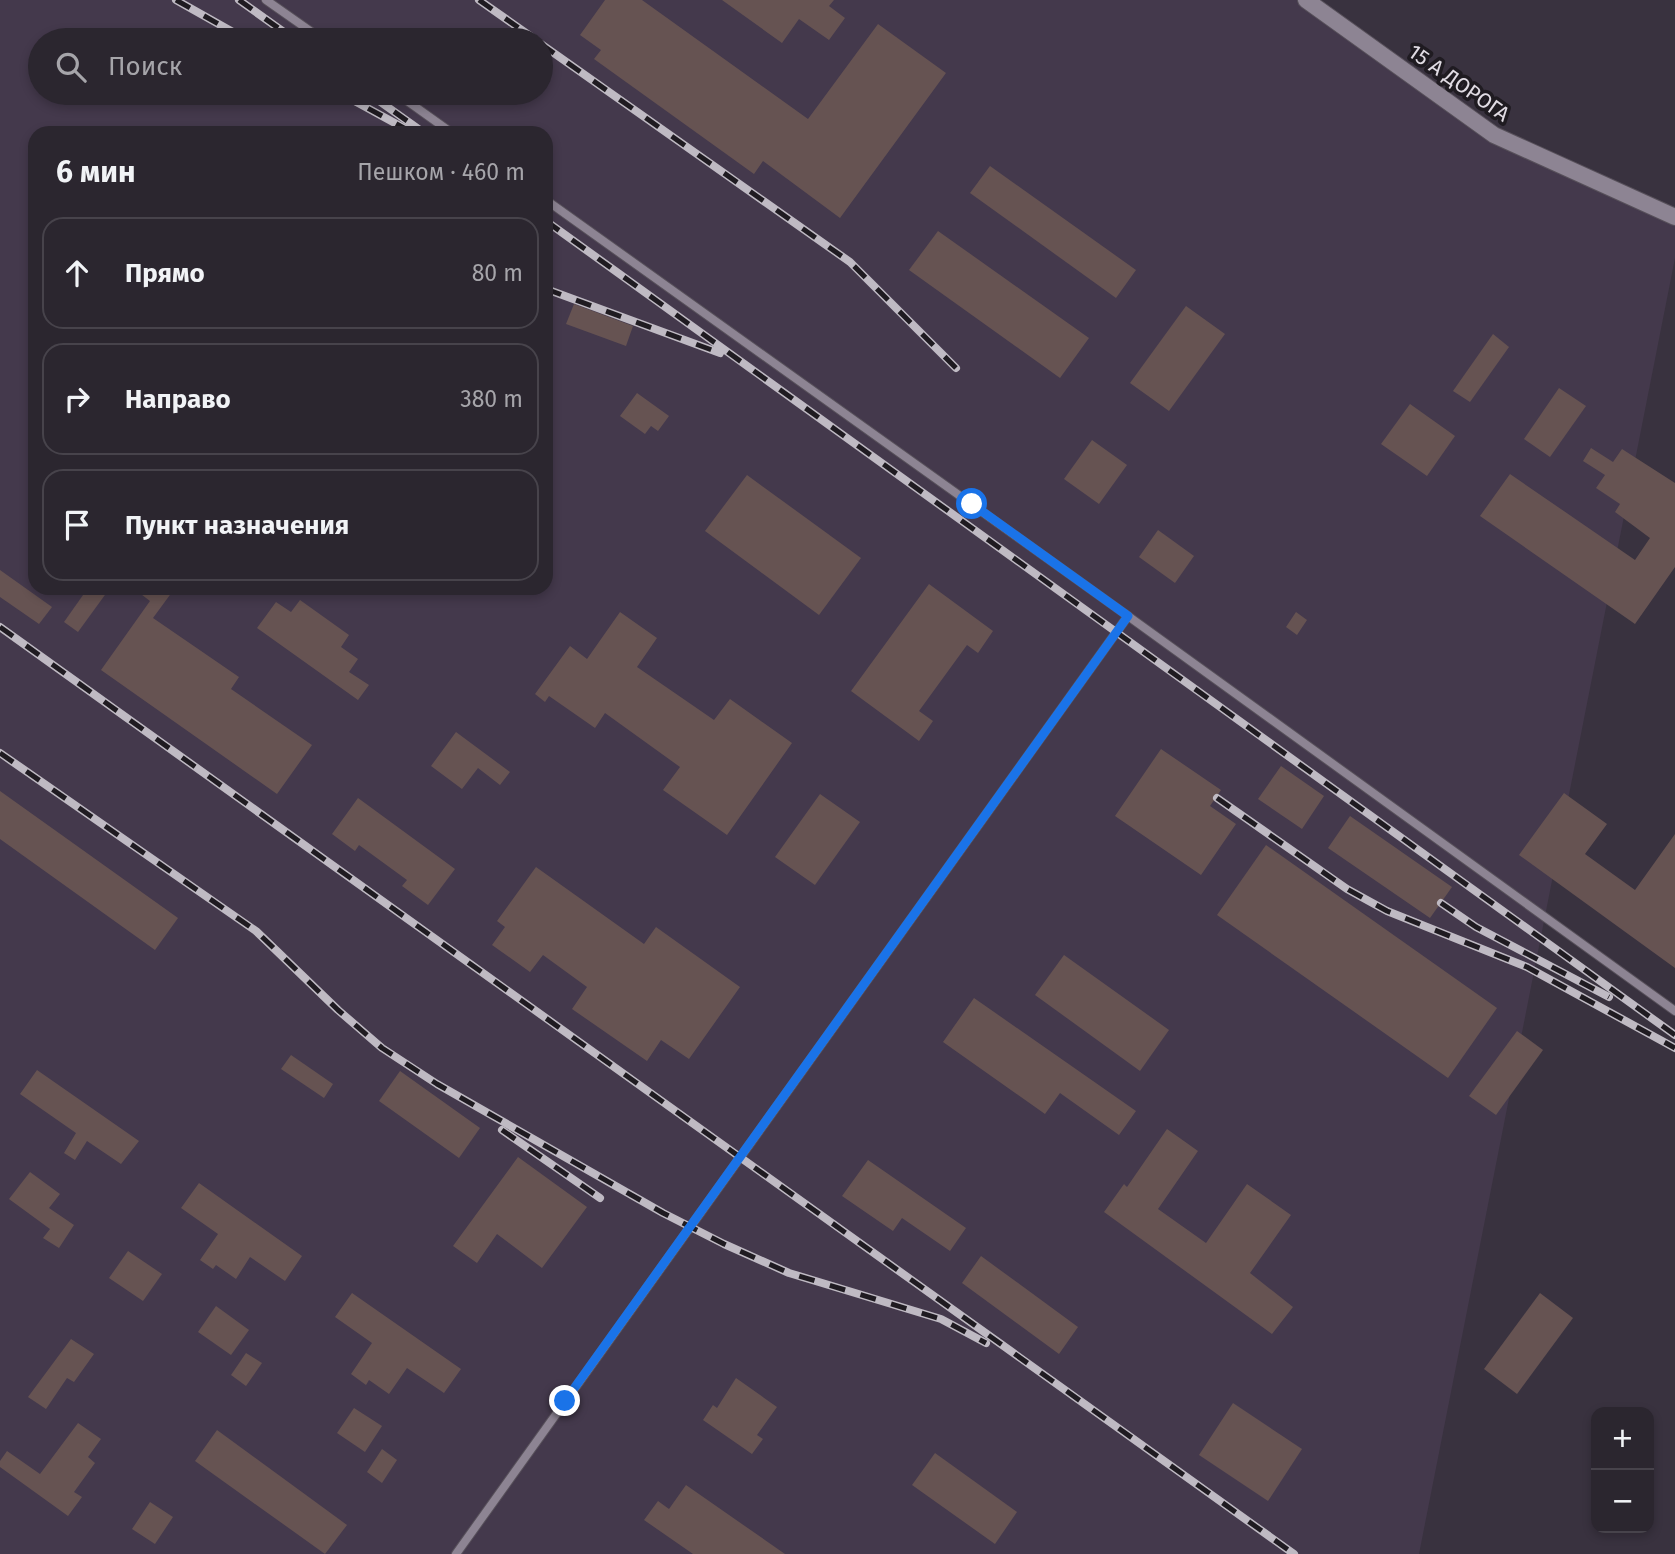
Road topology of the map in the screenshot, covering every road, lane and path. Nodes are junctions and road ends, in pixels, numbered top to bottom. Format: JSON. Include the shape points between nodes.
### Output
{"nodes":[{"id":1,"x":267,"y":0,"type":"edge"},
{"id":2,"x":1306,"y":0,"type":"edge"},
{"id":3,"x":306,"y":28,"type":"edge"},
{"id":4,"x":413,"y":105,"type":"edge"},
{"id":5,"x":443,"y":126,"type":"edge"},
{"id":6,"x":553,"y":205,"type":"edge"},
{"id":7,"x":1675,"y":217,"type":"edge"},
{"id":8,"x":1128,"y":616,"type":"junction"},
{"id":9,"x":1675,"y":1011,"type":"edge"},
{"id":10,"x":456,"y":1554,"type":"edge"}],
"edges":[{"from":1,"to":3,"type":"lane"},
{"from":2,"to":7,"type":"street","name":"15 А ДОРОГА","via":[[1494,135]]},
{"from":4,"to":5,"type":"lane"},
{"from":6,"to":8,"type":"lane"},
{"from":8,"to":9,"type":"lane"},
{"from":8,"to":10,"type":"lane"}]}
